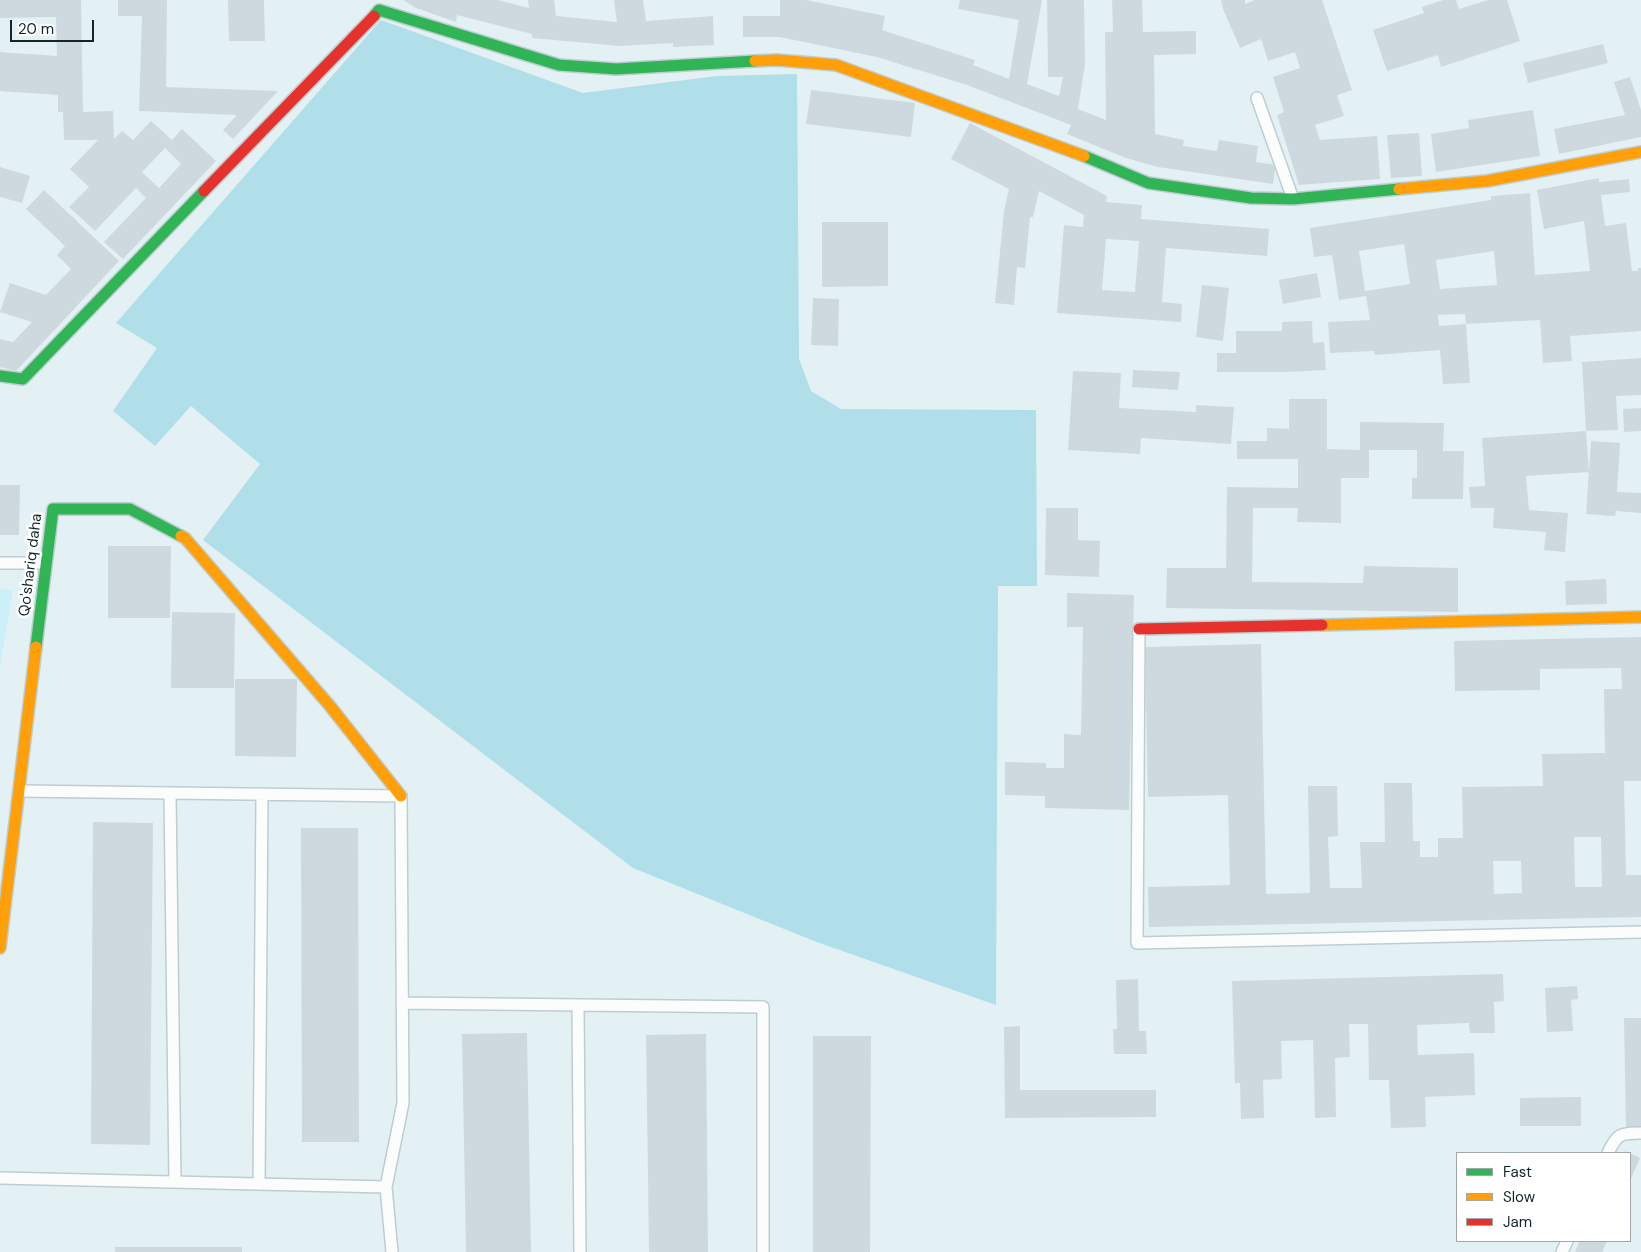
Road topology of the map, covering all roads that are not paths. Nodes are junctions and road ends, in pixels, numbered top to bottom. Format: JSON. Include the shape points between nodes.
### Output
{"nodes":[{"id":1,"x":1257,"y":98,"type":"dead end"},
{"id":2,"x":1641,"y":152,"type":"edge"},
{"id":3,"x":1292,"y":199,"type":"junction"},
{"id":4,"x":0,"y":376,"type":"edge"},
{"id":5,"x":0,"y":563,"type":"edge"},
{"id":6,"x":46,"y":563,"type":"junction"},
{"id":7,"x":1641,"y":617,"type":"edge"},
{"id":8,"x":1139,"y":629,"type":"joint"},
{"id":9,"x":19,"y":791,"type":"junction"},
{"id":10,"x":170,"y":792,"type":"junction"},
{"id":11,"x":262,"y":794,"type":"junction"},
{"id":12,"x":401,"y":796,"type":"junction"},
{"id":13,"x":5,"y":862,"type":"edge"},
{"id":14,"x":1641,"y":932,"type":"edge"},
{"id":15,"x":0,"y":948,"type":"edge"},
{"id":16,"x":402,"y":1003,"type":"junction"},
{"id":17,"x":578,"y":1005,"type":"junction"},
{"id":18,"x":1641,"y":1133,"type":"edge"},
{"id":19,"x":1608,"y":1152,"type":"edge"},
{"id":20,"x":0,"y":1178,"type":"edge"},
{"id":21,"x":174,"y":1182,"type":"junction"},
{"id":22,"x":259,"y":1184,"type":"junction"},
{"id":23,"x":386,"y":1187,"type":"junction"},
{"id":24,"x":392,"y":1252,"type":"edge"},
{"id":25,"x":580,"y":1252,"type":"edge"},
{"id":26,"x":763,"y":1252,"type":"edge"}],
"edges":[{"from":1,"to":3,"type":"lane"},
{"from":2,"to":3,"type":"street","via":[[1487,181]]},
{"from":3,"to":4,"type":"street","via":[[1251,198],[1148,184],[1068,149],[836,65],[776,60],[616,69],[559,65],[379,10],[23,378]]},
{"from":5,"to":6,"type":"lane"},
{"from":6,"to":9,"type":"street","name":"Qo'shariq daha"},
{"from":6,"to":12,"type":"street","name":"Qo'shariq daha","via":[[53,509],[130,509],[185,538],[330,706]]},
{"from":7,"to":8,"type":"street"},
{"from":8,"to":14,"type":"lane","via":[[1137,943]]},
{"from":9,"to":10,"type":"lane"},
{"from":9,"to":13,"type":"street","name":"Qo'shariq daha"},
{"from":10,"to":11,"type":"lane"},
{"from":10,"to":21,"type":"lane"},
{"from":11,"to":12,"type":"lane"},
{"from":11,"to":22,"type":"lane"},
{"from":12,"to":16,"type":"lane"},
{"from":13,"to":15,"type":"street","name":"Qo'shariq daha"},
{"from":16,"to":17,"type":"lane"},
{"from":16,"to":23,"type":"lane","via":[[403,1103]]},
{"from":17,"to":25,"type":"lane"},
{"from":17,"to":26,"type":"lane","via":[[763,1007]]},
{"from":18,"to":19,"type":"lane","via":[[1623,1133]]},
{"from":20,"to":21,"type":"lane"},
{"from":21,"to":22,"type":"lane"},
{"from":22,"to":23,"type":"lane"},
{"from":23,"to":24,"type":"lane"}]}
